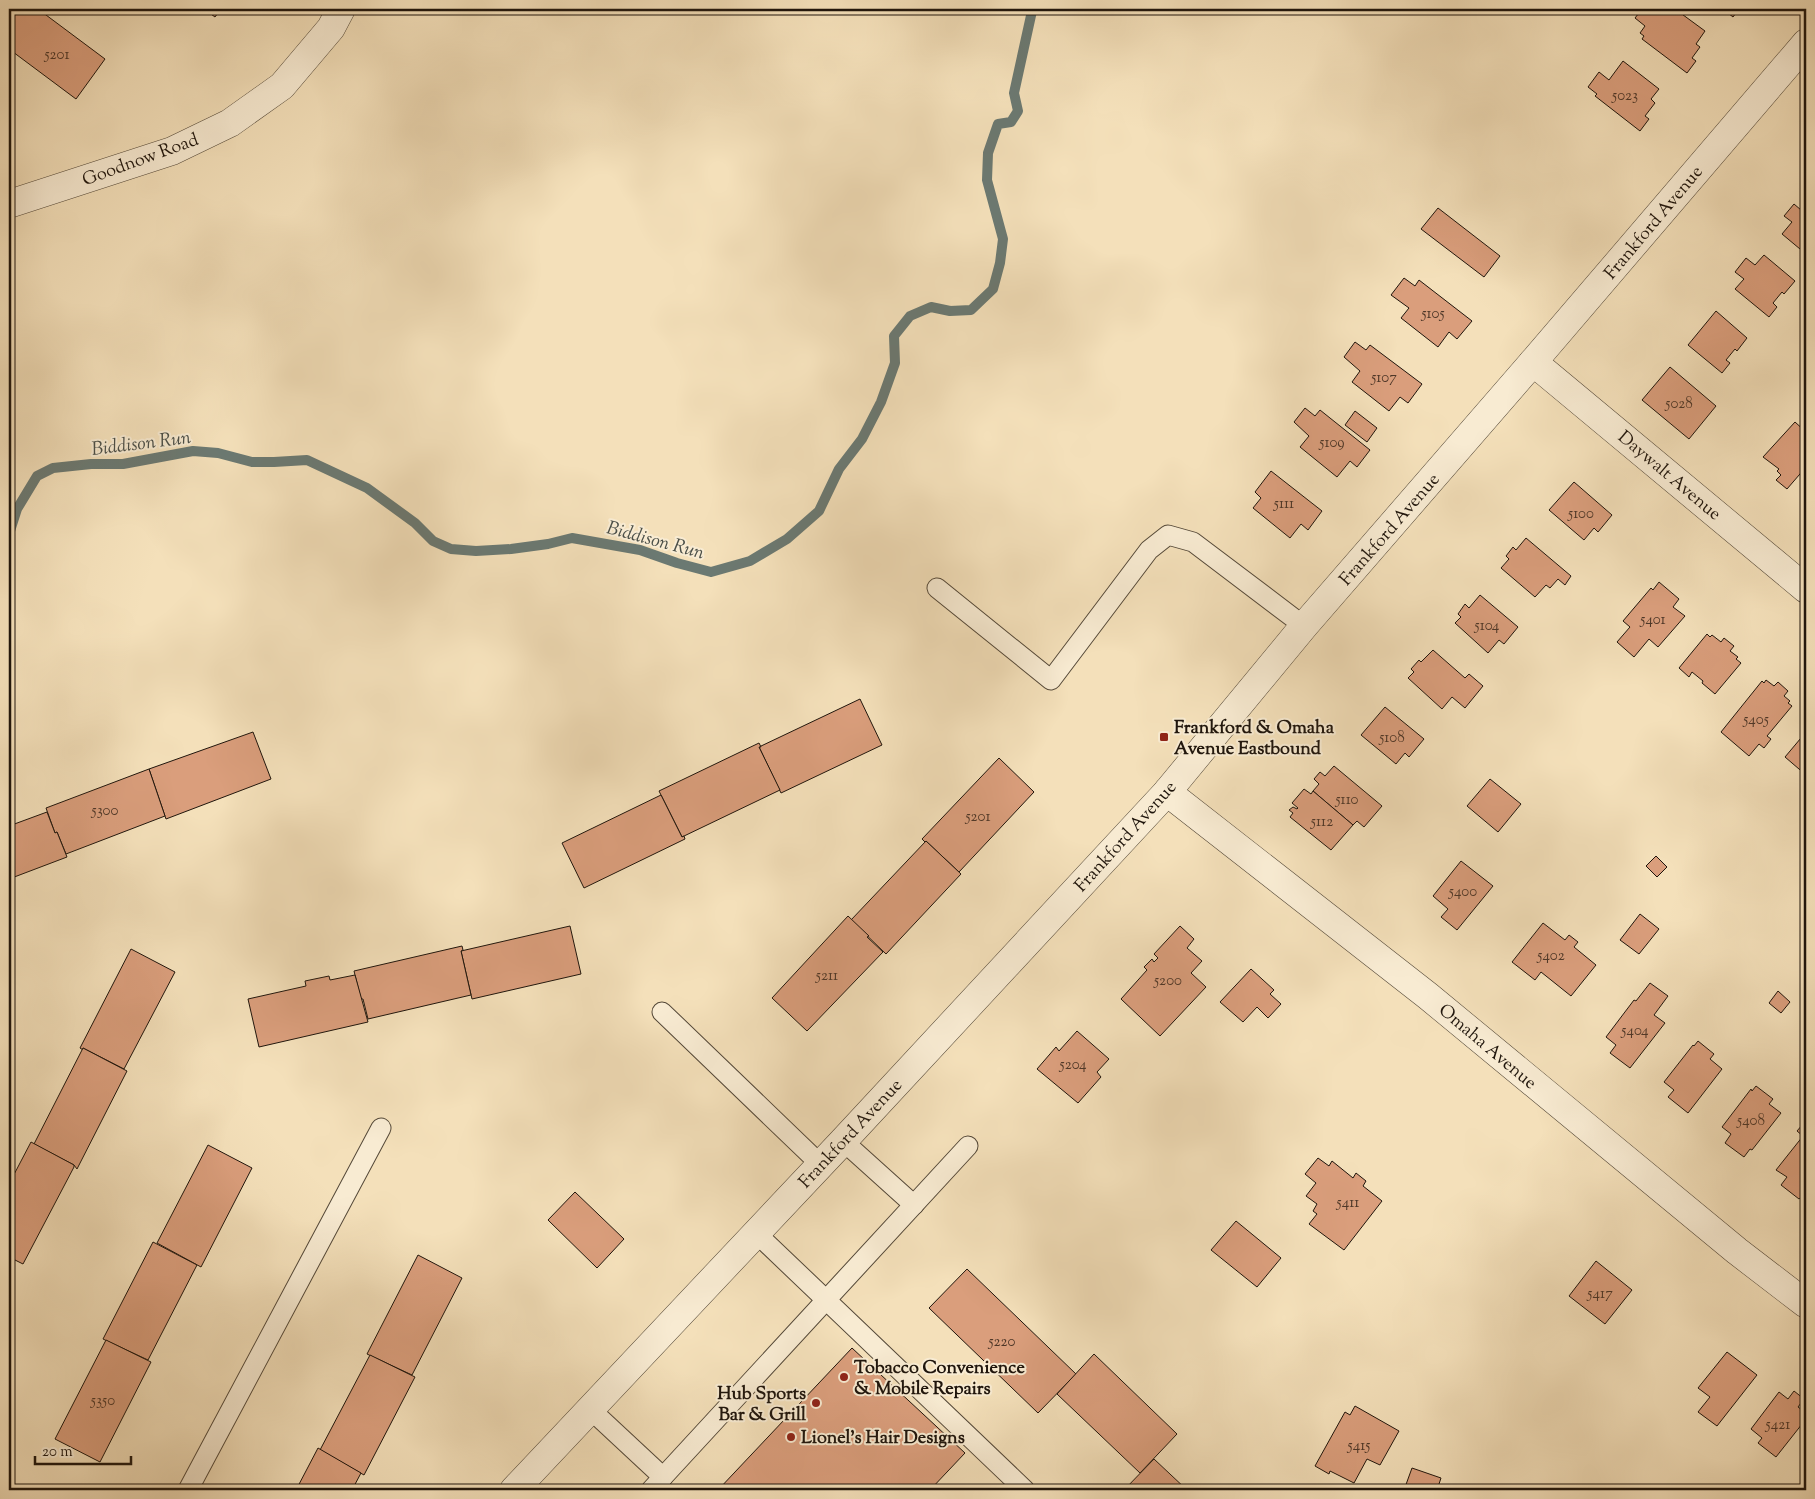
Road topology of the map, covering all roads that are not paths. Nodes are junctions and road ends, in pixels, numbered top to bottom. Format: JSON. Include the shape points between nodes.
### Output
{"nodes":[{"id":1,"x":341,"y":9,"type":"edge"},
{"id":2,"x":1806,"y":43,"type":"edge"},
{"id":3,"x":9,"y":204,"type":"edge"},
{"id":4,"x":1533,"y":362,"type":"junction"},
{"id":5,"x":937,"y":588,"type":"dead end"},
{"id":6,"x":1806,"y":589,"type":"edge"},
{"id":7,"x":1304,"y":626,"type":"junction"},
{"id":8,"x":1167,"y":792,"type":"junction"},
{"id":9,"x":662,"y":1012,"type":"dead end"},
{"id":10,"x":381,"y":1128,"type":"dead end"},
{"id":11,"x":843,"y":1141,"type":"junction"},
{"id":12,"x":968,"y":1146,"type":"dead end"},
{"id":13,"x":820,"y":1164,"type":"junction"},
{"id":14,"x":914,"y":1205,"type":"junction"},
{"id":15,"x":756,"y":1233,"type":"junction"},
{"id":16,"x":826,"y":1300,"type":"junction"},
{"id":17,"x":1806,"y":1304,"type":"edge"},
{"id":18,"x":590,"y":1410,"type":"junction"},
{"id":19,"x":657,"y":1484,"type":"edge"},
{"id":20,"x":188,"y":1490,"type":"edge"},
{"id":21,"x":514,"y":1490,"type":"edge"},
{"id":22,"x":1025,"y":1490,"type":"edge"}],
"edges":[{"from":1,"to":3,"type":"street","name":"Goodnow Road","via":[[332,28],[282,86],[230,123],[172,151]]},
{"from":2,"to":4,"type":"street","name":"Frankford Avenue"},
{"from":4,"to":6,"type":"street","name":"Daywalt Avenue"},
{"from":4,"to":7,"type":"street","name":"Frankford Avenue"},
{"from":5,"to":7,"type":"lane","via":[[1051,680],[1150,550],[1168,535],[1193,542]]},
{"from":7,"to":8,"type":"street","name":"Frankford Avenue"},
{"from":8,"to":11,"type":"street","name":"Frankford Avenue"},
{"from":8,"to":17,"type":"street","name":"Omaha Avenue","via":[[1428,996]]},
{"from":9,"to":13,"type":"lane"},
{"from":10,"to":20,"type":"lane"},
{"from":11,"to":13,"type":"street","name":"Frankford Avenue"},
{"from":11,"to":14,"type":"lane"},
{"from":12,"to":14,"type":"lane"},
{"from":13,"to":15,"type":"street","name":"Frankford Avenue"},
{"from":14,"to":16,"type":"lane"},
{"from":15,"to":16,"type":"lane"},
{"from":15,"to":18,"type":"street","name":"Frankford Avenue"},
{"from":16,"to":19,"type":"lane"},
{"from":16,"to":22,"type":"lane"},
{"from":18,"to":19,"type":"lane"},
{"from":18,"to":21,"type":"street","name":"Frankford Avenue"}]}
